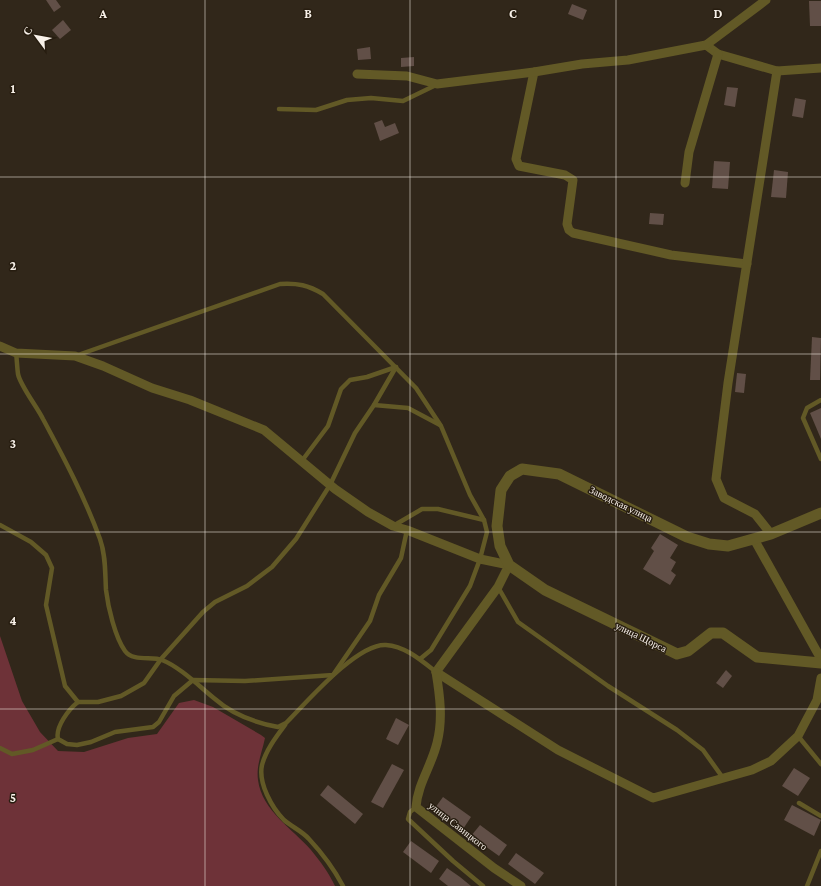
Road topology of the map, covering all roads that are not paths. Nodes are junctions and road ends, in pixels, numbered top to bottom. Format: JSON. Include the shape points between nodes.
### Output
{"nodes":[{"id":1,"x":766,"y":0,"type":"edge"},
{"id":2,"x":706,"y":45,"type":"junction"},
{"id":3,"x":718,"y":54,"type":"junction"},
{"id":4,"x":821,"y":68,"type":"edge"},
{"id":5,"x":777,"y":71,"type":"junction"},
{"id":6,"x":534,"y":72,"type":"junction"},
{"id":7,"x":356,"y":74,"type":"dead end"},
{"id":8,"x":437,"y":84,"type":"junction"},
{"id":9,"x":279,"y":109,"type":"dead end"},
{"id":10,"x":684,"y":183,"type":"dead end"},
{"id":11,"x":747,"y":264,"type":"junction"},
{"id":12,"x":0,"y":346,"type":"edge"},
{"id":13,"x":16,"y":353,"type":"junction"},
{"id":14,"x":75,"y":356,"type":"junction"},
{"id":15,"x":396,"y":367,"type":"junction"},
{"id":16,"x":821,"y":400,"type":"edge"},
{"id":17,"x":374,"y":405,"type":"junction"},
{"id":18,"x":441,"y":426,"type":"junction"},
{"id":19,"x":821,"y":459,"type":"edge"},
{"id":20,"x":301,"y":462,"type":"junction"},
{"id":21,"x":330,"y":486,"type":"junction"},
{"id":22,"x":821,"y":513,"type":"edge"},
{"id":23,"x":484,"y":520,"type":"junction"},
{"id":24,"x":0,"y":525,"type":"edge"},
{"id":25,"x":393,"y":526,"type":"junction"},
{"id":26,"x":407,"y":530,"type":"junction"},
{"id":27,"x":771,"y":534,"type":"junction"},
{"id":28,"x":754,"y":539,"type":"junction"},
{"id":29,"x":480,"y":559,"type":"junction"},
{"id":30,"x":509,"y":565,"type":"junction"},
{"id":31,"x":498,"y":587,"type":"junction"},
{"id":32,"x":161,"y":659,"type":"junction"},
{"id":33,"x":821,"y":659,"type":"edge"},
{"id":34,"x":420,"y":660,"type":"junction"},
{"id":35,"x":821,"y":663,"type":"edge"},
{"id":36,"x":436,"y":672,"type":"junction"},
{"id":37,"x":333,"y":675,"type":"junction"},
{"id":38,"x":821,"y":678,"type":"edge"},
{"id":39,"x":193,"y":680,"type":"junction"},
{"id":40,"x":78,"y":702,"type":"junction"},
{"id":41,"x":286,"y":723,"type":"junction"},
{"id":42,"x":798,"y":736,"type":"junction"},
{"id":43,"x":58,"y":739,"type":"junction"},
{"id":44,"x":0,"y":748,"type":"edge"},
{"id":45,"x":821,"y":764,"type":"edge"},
{"id":46,"x":723,"y":778,"type":"junction"},
{"id":47,"x":799,"y":803,"type":"dead end"},
{"id":48,"x":416,"y":808,"type":"junction"},
{"id":49,"x":821,"y":816,"type":"edge"},
{"id":50,"x":821,"y":851,"type":"edge"},
{"id":51,"x":343,"y":886,"type":"edge"},
{"id":52,"x":483,"y":886,"type":"edge"},
{"id":53,"x":521,"y":886,"type":"edge"},
{"id":54,"x":807,"y":886,"type":"edge"}],
"edges":[{"from":1,"to":2,"type":"street"},
{"from":2,"to":3,"type":"street"},
{"from":2,"to":6,"type":"street","via":[[628,60]]},
{"from":3,"to":5,"type":"street"},
{"from":3,"to":10,"type":"street","via":[[689,152]]},
{"from":4,"to":5,"type":"street"},
{"from":5,"to":11,"type":"street"},
{"from":6,"to":8,"type":"street"},
{"from":6,"to":11,"type":"street","via":[[517,164],[573,180],[569,230],[671,255]]},
{"from":7,"to":8,"type":"street","via":[[407,76]]},
{"from":8,"to":9,"type":"lane","via":[[403,101],[371,98],[347,100],[316,110]]},
{"from":11,"to":27,"type":"street","via":[[716,478],[724,498],[755,514]]},
{"from":12,"to":13,"type":"street"},
{"from":13,"to":14,"type":"street"},
{"from":13,"to":32,"type":"lane","via":[[18,376],[43,418],[100,540],[105,555],[106,591],[119,640],[126,652],[134,656],[148,660]]},
{"from":14,"to":15,"type":"lane","via":[[280,284],[295,283],[309,286],[323,294]]},
{"from":14,"to":20,"type":"street","via":[[264,430]]},
{"from":15,"to":17,"type":"lane"},
{"from":15,"to":18,"type":"lane","via":[[416,388]]},
{"from":15,"to":20,"type":"lane","via":[[350,380],[341,388],[328,426]]},
{"from":16,"to":19,"type":"lane","via":[[807,408],[803,418]]},
{"from":17,"to":18,"type":"lane","via":[[408,408]]},
{"from":17,"to":21,"type":"lane","via":[[355,433]]},
{"from":18,"to":23,"type":"lane","via":[[470,495]]},
{"from":20,"to":21,"type":"street"},
{"from":21,"to":25,"type":"street"},
{"from":21,"to":32,"type":"lane","via":[[296,539],[272,567],[247,586],[215,602]]},
{"from":22,"to":27,"type":"street","name":"Заводская улица"},
{"from":23,"to":25,"type":"lane","via":[[438,509],[422,509]]},
{"from":23,"to":29,"type":"lane","via":[[487,532]]},
{"from":24,"to":40,"type":"lane","via":[[31,542],[46,555],[52,568],[46,605],[65,686]]},
{"from":25,"to":26,"type":"street"},
{"from":26,"to":29,"type":"street"},
{"from":26,"to":37,"type":"lane","via":[[401,558],[379,595],[370,621]]},
{"from":27,"to":28,"type":"street","name":"Заводская улица"},
{"from":28,"to":30,"type":"street","name":"Заводская улица","via":[[728,546],[709,544],[687,537],[559,474],[522,469],[510,476],[501,490],[497,526],[500,546]]},
{"from":28,"to":33,"type":"street"},
{"from":29,"to":30,"type":"street"},
{"from":29,"to":34,"type":"lane","via":[[470,586],[431,650]]},
{"from":30,"to":31,"type":"street"},
{"from":30,"to":35,"type":"street","name":"улица Щорса","via":[[545,590],[677,654],[688,652],[711,633],[723,633],[757,657]]},
{"from":31,"to":36,"type":"street"},
{"from":31,"to":46,"type":"lane","via":[[518,622],[703,750]]},
{"from":32,"to":39,"type":"lane"},
{"from":32,"to":40,"type":"lane","via":[[144,683],[121,696],[98,702]]},
{"from":34,"to":36,"type":"lane"},
{"from":34,"to":37,"type":"lane","via":[[399,648],[381,645],[362,651]]},
{"from":36,"to":46,"type":"street","via":[[558,750],[653,798]]},
{"from":36,"to":48,"type":"street","name":"улица Савицкого","via":[[441,717],[438,742],[418,791]]},
{"from":37,"to":39,"type":"lane","via":[[245,681]]},
{"from":37,"to":41,"type":"lane"},
{"from":38,"to":42,"type":"street","via":[[817,700]]},
{"from":39,"to":41,"type":"lane","via":[[216,701],[246,717],[278,727]]},
{"from":39,"to":43,"type":"lane","via":[[174,696],[159,722],[153,727],[115,732],[77,745],[67,744]]},
{"from":40,"to":43,"type":"lane","via":[[63,718]]},
{"from":41,"to":51,"type":"lane","via":[[270,746],[262,765],[261,780],[269,800],[284,819],[308,837]]},
{"from":42,"to":45,"type":"lane"},
{"from":42,"to":46,"type":"street","via":[[771,761],[752,770]]},
{"from":43,"to":44,"type":"lane","via":[[33,750],[12,754]]},
{"from":47,"to":49,"type":"lane"},
{"from":48,"to":52,"type":"lane","via":[[410,812],[408,819]]},
{"from":48,"to":53,"type":"street","name":"улица Савицкого"},
{"from":50,"to":54,"type":"lane"}]}
